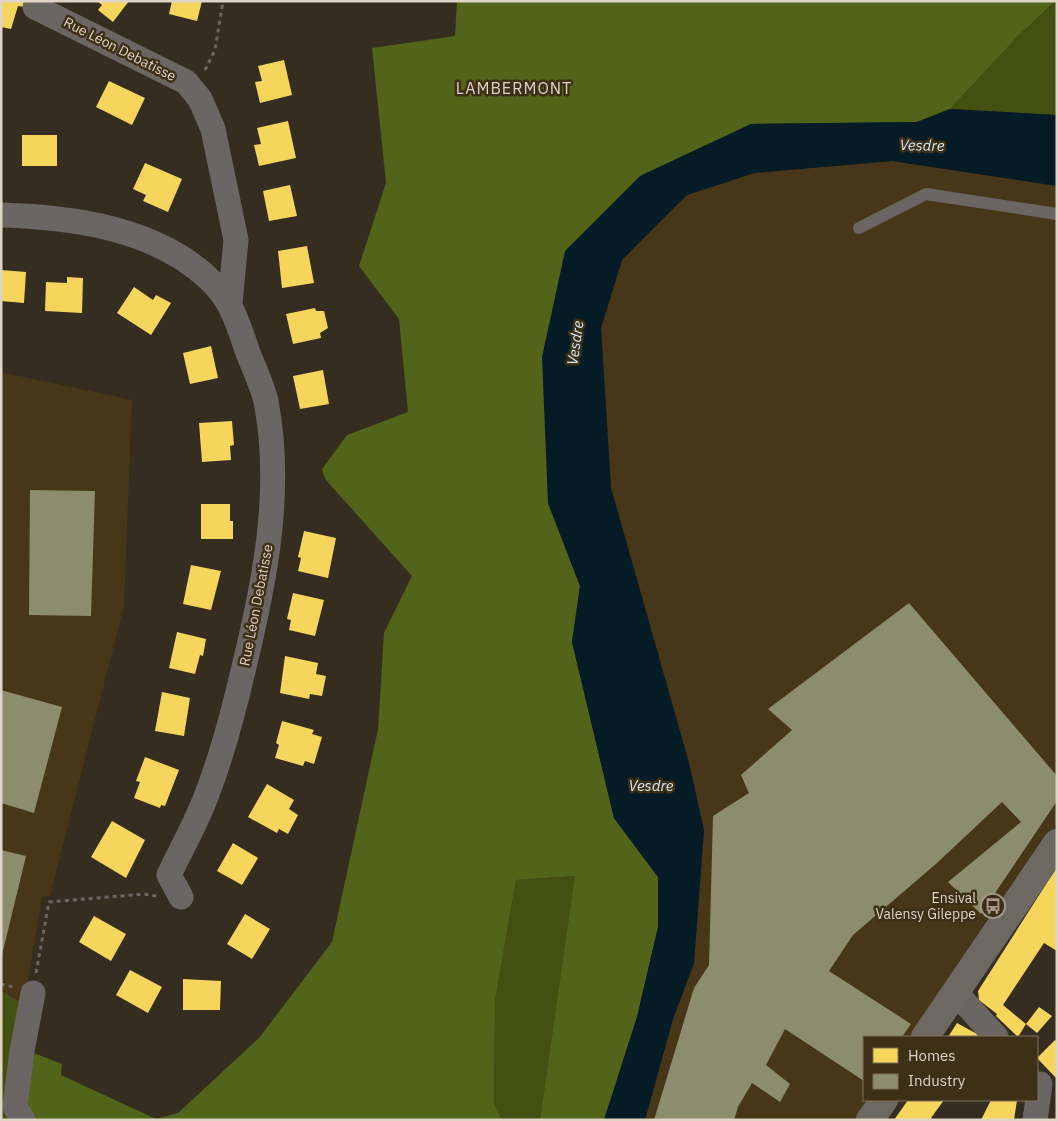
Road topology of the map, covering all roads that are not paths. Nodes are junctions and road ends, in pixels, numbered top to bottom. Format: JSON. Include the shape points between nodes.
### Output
{"nodes":[{"id":1,"x":35,"y":6,"type":"dead end"},
{"id":2,"x":1057,"y":214,"type":"edge"},
{"id":3,"x":1,"y":215,"type":"edge"},
{"id":4,"x":859,"y":228,"type":"dead end"},
{"id":5,"x":230,"y":302,"type":"junction"},
{"id":6,"x":1057,"y":843,"type":"edge"},
{"id":7,"x":181,"y":896,"type":"road end"},
{"id":8,"x":955,"y":992,"type":"junction"},
{"id":9,"x":33,"y":993,"type":"road end"},
{"id":10,"x":926,"y":1036,"type":"edge"},
{"id":11,"x":995,"y":1036,"type":"edge"},
{"id":12,"x":1044,"y":1089,"type":"edge"},
{"id":13,"x":883,"y":1101,"type":"edge"},
{"id":14,"x":23,"y":1120,"type":"edge"},
{"id":15,"x":870,"y":1120,"type":"edge"},
{"id":16,"x":1035,"y":1120,"type":"edge"}],
"edges":[{"from":1,"to":5,"type":"street","name":"Rue Léon Debatisse","via":[[186,82],[200,99],[213,129],[236,240]]},
{"from":2,"to":4,"type":"lane","via":[[926,194]]},
{"from":3,"to":5,"type":"street","name":"Rue Léon Debatisse","via":[[42,216],[118,230],[170,251],[209,278]]},
{"from":5,"to":7,"type":"street","name":"Rue Léon Debatisse","via":[[265,400],[272,461],[269,548],[231,720],[207,796],[168,875]]},
{"from":6,"to":8,"type":"street"},
{"from":8,"to":10,"type":"street"},
{"from":8,"to":11,"type":"street"},
{"from":9,"to":14,"type":"street","via":[[15,1107]]},
{"from":12,"to":16,"type":"street"},
{"from":13,"to":15,"type":"street"}]}
